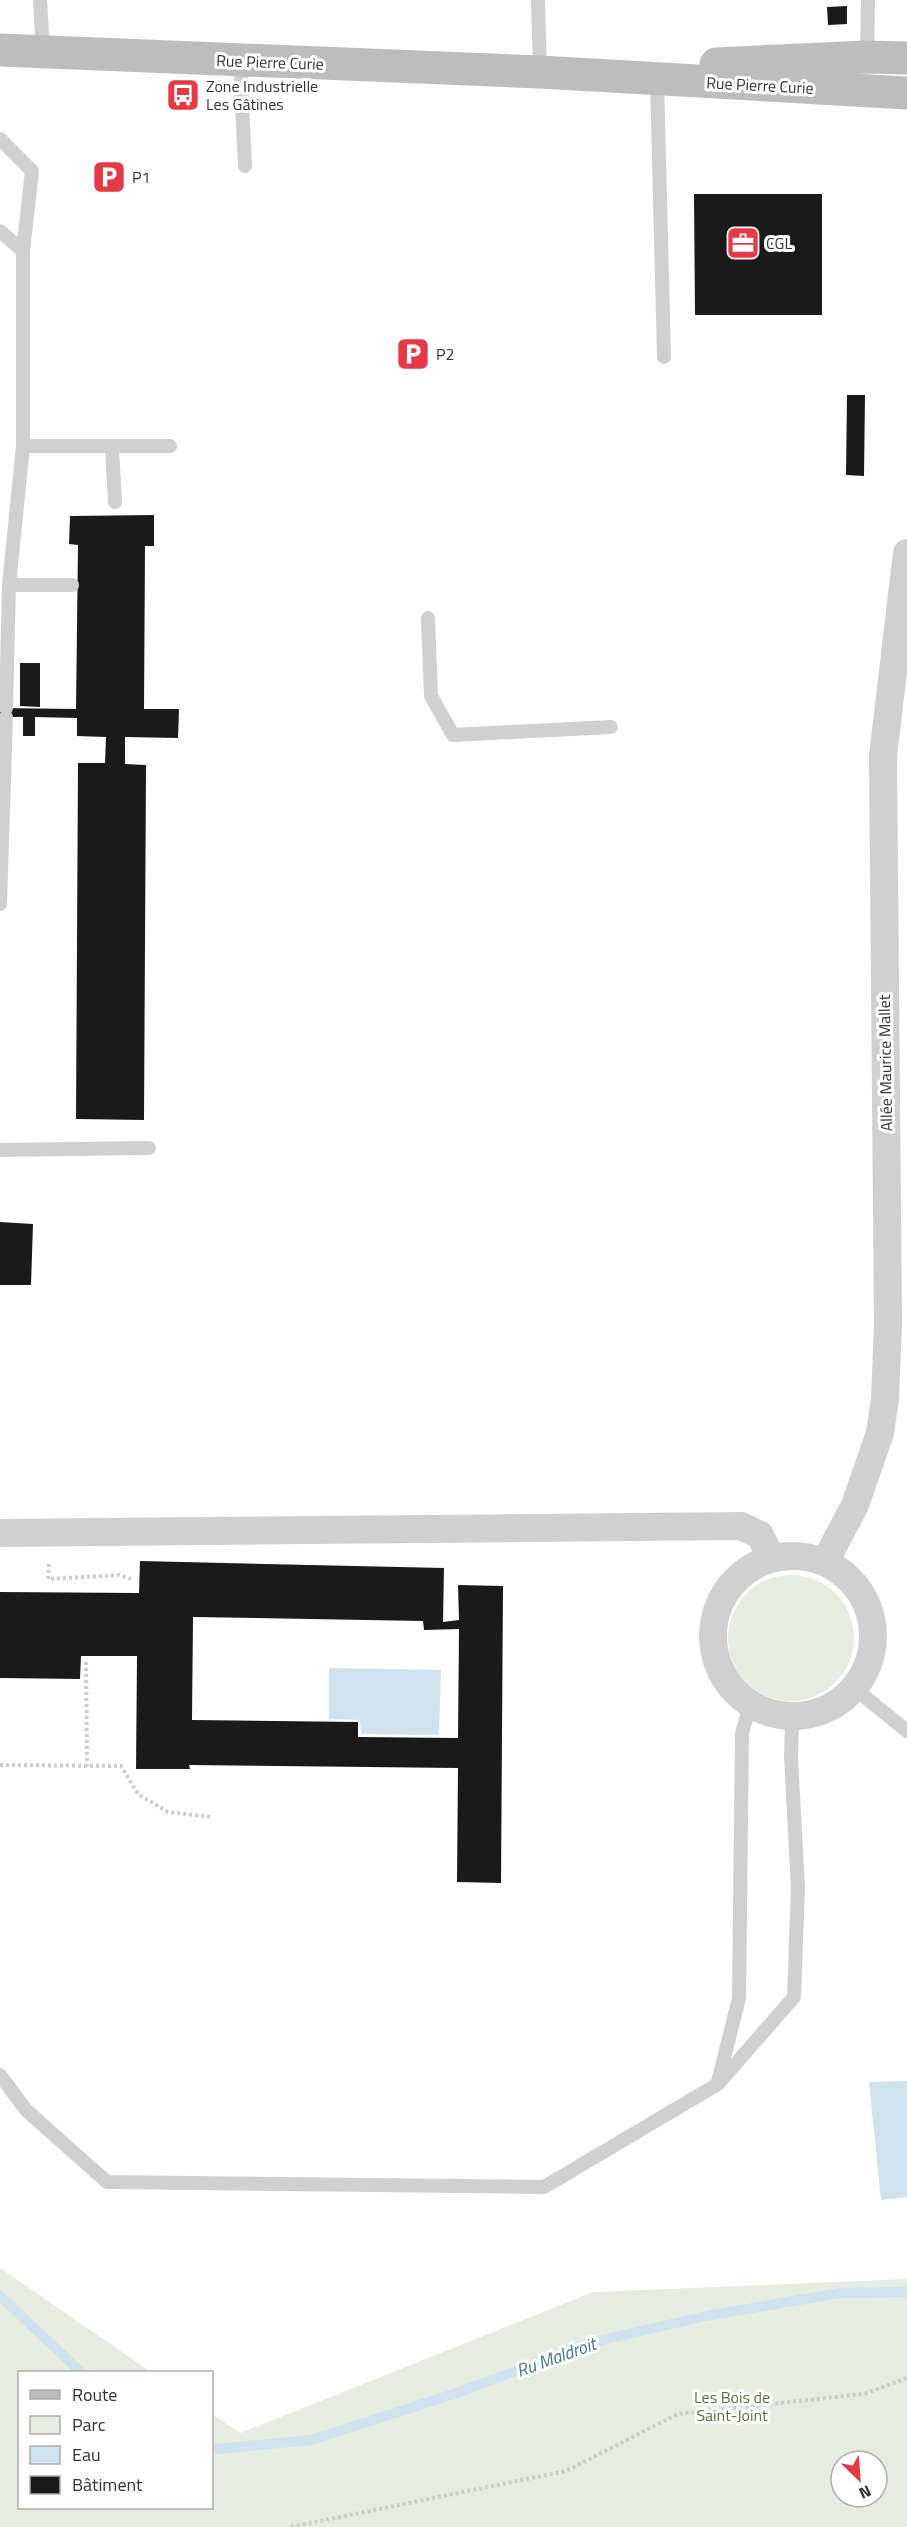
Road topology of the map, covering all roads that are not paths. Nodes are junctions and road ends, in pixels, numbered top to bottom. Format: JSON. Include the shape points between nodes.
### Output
{"nodes":[{"id":1,"x":40,"y":0,"type":"edge"},
{"id":2,"x":538,"y":0,"type":"edge"},
{"id":3,"x":867,"y":0,"type":"edge"},
{"id":4,"x":0,"y":50,"type":"edge"},
{"id":5,"x":44,"y":51,"type":"junction"},
{"id":6,"x":907,"y":58,"type":"edge"},
{"id":7,"x":243,"y":60,"type":"junction"},
{"id":8,"x":540,"y":72,"type":"junction"},
{"id":9,"x":867,"y":74,"type":"junction"},
{"id":10,"x":657,"y":79,"type":"junction"},
{"id":11,"x":907,"y":93,"type":"edge"},
{"id":12,"x":0,"y":139,"type":"edge"},
{"id":13,"x":245,"y":166,"type":"dead end"},
{"id":14,"x":0,"y":231,"type":"edge"},
{"id":15,"x":22,"y":251,"type":"junction"},
{"id":16,"x":663,"y":357,"type":"dead end"},
{"id":17,"x":23,"y":446,"type":"junction"},
{"id":18,"x":170,"y":446,"type":"dead end"},
{"id":19,"x":112,"y":448,"type":"junction"},
{"id":20,"x":115,"y":502,"type":"dead end"},
{"id":21,"x":907,"y":553,"type":"edge"},
{"id":22,"x":9,"y":585,"type":"junction"},
{"id":23,"x":72,"y":585,"type":"dead end"},
{"id":24,"x":428,"y":618,"type":"dead end"},
{"id":25,"x":611,"y":727,"type":"dead end"},
{"id":26,"x":0,"y":904,"type":"edge"},
{"id":27,"x":149,"y":1148,"type":"dead end"},
{"id":28,"x":0,"y":1150,"type":"edge"},
{"id":29,"x":0,"y":1533,"type":"edge"},
{"id":30,"x":771,"y":1558,"type":"junction"},
{"id":31,"x":825,"y":1562,"type":"junction"},
{"id":32,"x":854,"y":1688,"type":"junction"},
{"id":33,"x":750,"y":1705,"type":"junction"},
{"id":34,"x":792,"y":1717,"type":"junction"},
{"id":35,"x":907,"y":1731,"type":"edge"},
{"id":36,"x":0,"y":2075,"type":"edge"},
{"id":37,"x":718,"y":2084,"type":"junction"}],
"edges":[{"from":1,"to":5,"type":"lane"},
{"from":2,"to":8,"type":"lane"},
{"from":3,"to":9,"type":"lane"},
{"from":4,"to":5,"type":"street","name":"Rue Pierre Curie"},
{"from":5,"to":7,"type":"street","name":"Rue Pierre Curie"},
{"from":6,"to":9,"type":"street","name":"Rue Pierre Curie"},
{"from":7,"to":8,"type":"street","name":"Rue Pierre Curie"},
{"from":7,"to":13,"type":"lane"},
{"from":8,"to":9,"type":"street","name":"Rue Pierre Curie"},
{"from":8,"to":10,"type":"street","name":"Rue Pierre Curie"},
{"from":9,"to":10,"type":"street","name":"Rue Pierre Curie"},
{"from":9,"to":11,"type":"street","name":"Rue Pierre Curie"},
{"from":10,"to":16,"type":"lane"},
{"from":12,"to":15,"type":"lane","via":[[32,171]]},
{"from":14,"to":15,"type":"lane"},
{"from":15,"to":17,"type":"lane"},
{"from":17,"to":19,"type":"lane"},
{"from":17,"to":22,"type":"lane"},
{"from":18,"to":19,"type":"lane"},
{"from":19,"to":20,"type":"lane"},
{"from":21,"to":31,"type":"street","name":"Allée Maurice Mallet","via":[[883,756],[888,1324],[885,1399],[880,1433],[855,1505]]},
{"from":22,"to":23,"type":"lane"},
{"from":22,"to":26,"type":"lane"},
{"from":24,"to":25,"type":"lane","via":[[431,696],[453,735]]},
{"from":27,"to":28,"type":"lane"},
{"from":29,"to":30,"type":"street","via":[[741,1526],[760,1535]]},
{"from":30,"to":31,"type":"street","via":[[806,1557]]},
{"from":30,"to":33,"type":"street","via":[[749,1569],[729,1587],[716,1612],[712,1644],[721,1673],[737,1696]]},
{"from":31,"to":32,"type":"street","via":[[840,1571],[862,1595],[870,1614],[873,1646],[868,1666]]},
{"from":32,"to":34,"type":"street","via":[[827,1709]]},
{"from":32,"to":35,"type":"lane"},
{"from":33,"to":34,"type":"street","via":[[769,1714]]},
{"from":33,"to":37,"type":"lane","via":[[741,1733],[739,1998]]},
{"from":34,"to":37,"type":"lane","via":[[798,1888],[794,1997]]},
{"from":36,"to":37,"type":"lane","via":[[26,2110],[107,2182],[544,2187]]}]}
